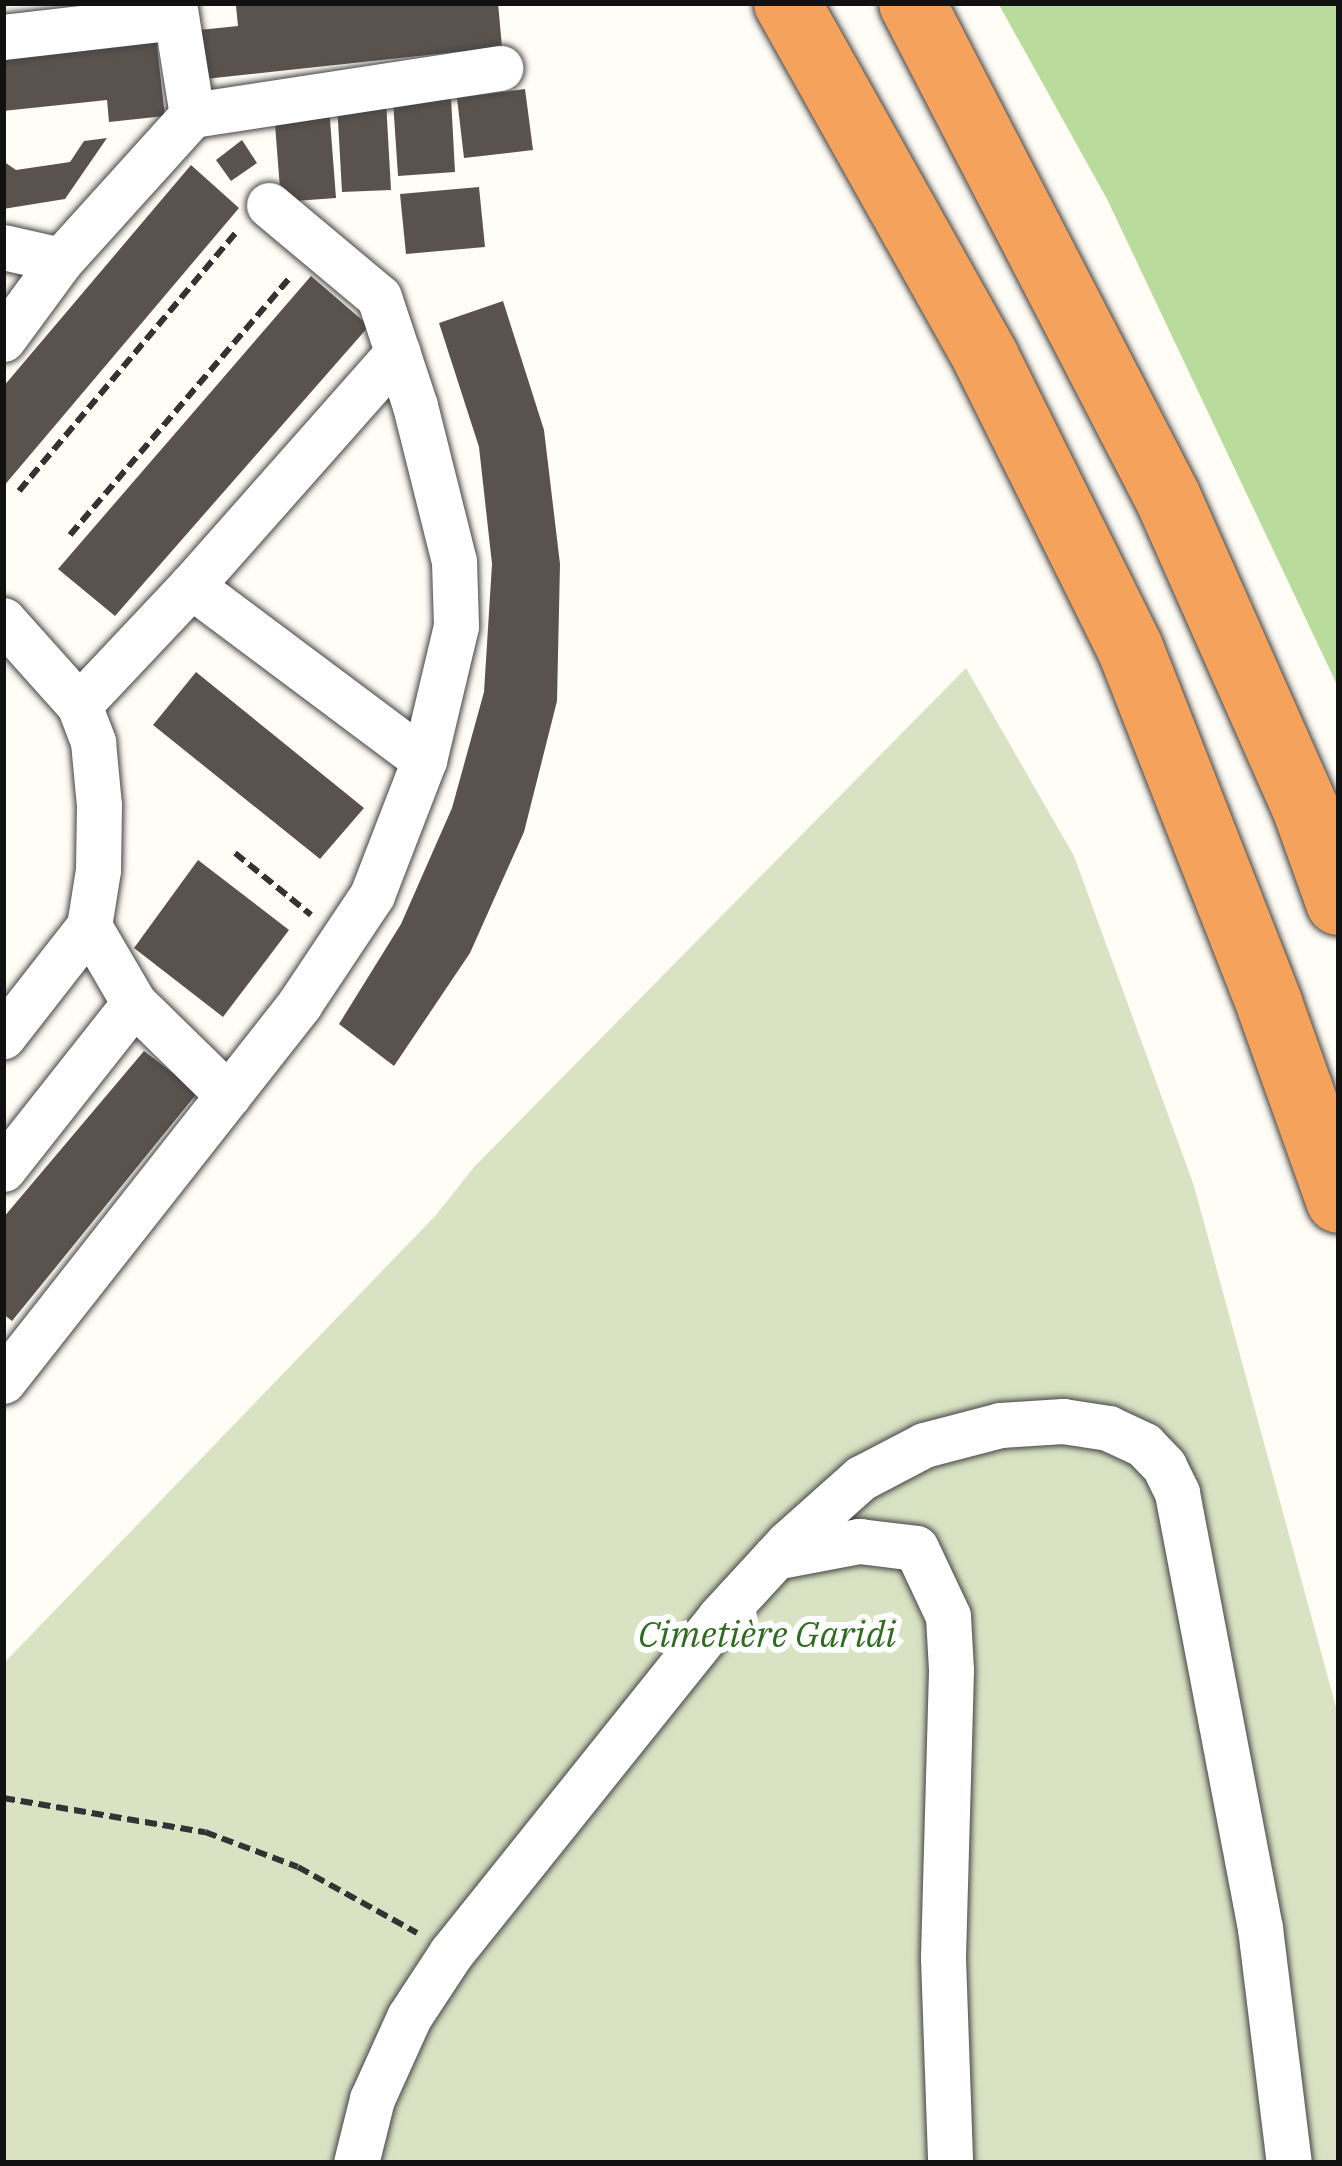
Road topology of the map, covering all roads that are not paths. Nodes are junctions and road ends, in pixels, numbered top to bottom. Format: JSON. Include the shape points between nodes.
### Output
{"nodes":[{"id":1,"x":787,"y":3,"type":"edge"},
{"id":2,"x":912,"y":3,"type":"edge"},
{"id":3,"x":174,"y":10,"type":"edge"},
{"id":4,"x":3,"y":37,"type":"edge"},
{"id":5,"x":500,"y":68,"type":"dead end"},
{"id":6,"x":192,"y":115,"type":"junction"},
{"id":7,"x":254,"y":216,"type":"road end"},
{"id":8,"x":3,"y":247,"type":"edge"},
{"id":9,"x":61,"y":260,"type":"junction"},
{"id":10,"x":3,"y":339,"type":"edge"},
{"id":11,"x":398,"y":352,"type":"junction"},
{"id":12,"x":190,"y":586,"type":"junction"},
{"id":13,"x":3,"y":620,"type":"edge"},
{"id":14,"x":79,"y":705,"type":"junction"},
{"id":15,"x":424,"y":760,"type":"junction"},
{"id":16,"x":1339,"y":902,"type":"edge"},
{"id":17,"x":89,"y":926,"type":"junction"},
{"id":18,"x":134,"y":1003,"type":"junction"},
{"id":19,"x":3,"y":1036,"type":"edge"},
{"id":20,"x":228,"y":1095,"type":"junction"},
{"id":21,"x":3,"y":1169,"type":"edge"},
{"id":22,"x":1339,"y":1200,"type":"edge"},
{"id":23,"x":3,"y":1381,"type":"edge"},
{"id":24,"x":775,"y":1557,"type":"junction"},
{"id":25,"x":356,"y":2163,"type":"edge"},
{"id":26,"x":950,"y":2163,"type":"edge"},
{"id":27,"x":1289,"y":2163,"type":"edge"}],
"edges":[{"from":1,"to":22,"type":"highway","via":[[986,358],[1130,648]]},
{"from":2,"to":16,"type":"highway","via":[[1168,498]]},
{"from":3,"to":4,"type":"street"},
{"from":3,"to":6,"type":"street"},
{"from":5,"to":6,"type":"street"},
{"from":6,"to":9,"type":"street"},
{"from":7,"to":11,"type":"street","via":[[379,297]]},
{"from":8,"to":9,"type":"street"},
{"from":9,"to":10,"type":"street"},
{"from":11,"to":12,"type":"street"},
{"from":11,"to":15,"type":"street","via":[[454,561],[456,626]]},
{"from":12,"to":14,"type":"street"},
{"from":12,"to":15,"type":"street"},
{"from":13,"to":14,"type":"street"},
{"from":14,"to":17,"type":"street","via":[[99,805]]},
{"from":15,"to":20,"type":"street","via":[[372,896]]},
{"from":17,"to":18,"type":"street"},
{"from":17,"to":19,"type":"street"},
{"from":18,"to":20,"type":"street"},
{"from":18,"to":21,"type":"street"},
{"from":20,"to":23,"type":"street"},
{"from":24,"to":25,"type":"street","via":[[451,1952],[372,2099]]},
{"from":24,"to":26,"type":"street","via":[[859,1541],[916,1548],[947,1616]]},
{"from":24,"to":27,"type":"street","via":[[861,1478],[924,1444],[1000,1425],[1108,1428],[1144,1445],[1164,1466],[1177,1493],[1260,1928]]}]}
